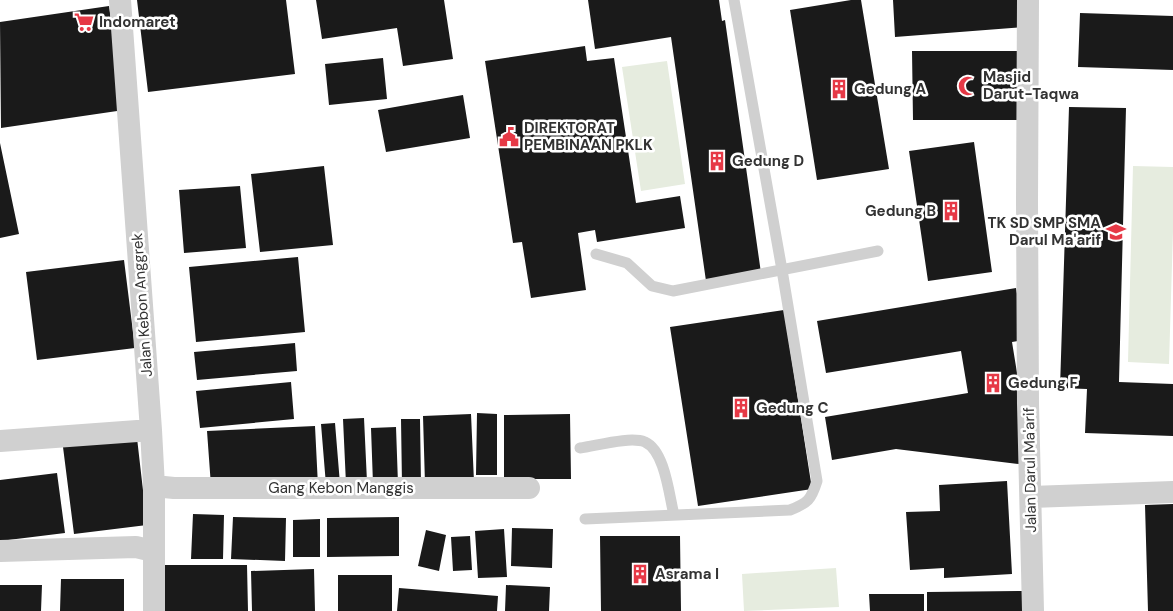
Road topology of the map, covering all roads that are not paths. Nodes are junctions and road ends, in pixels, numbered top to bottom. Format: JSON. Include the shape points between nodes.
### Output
{"nodes":[{"id":1,"x":120,"y":0,"type":"edge"},
{"id":2,"x":734,"y":0,"type":"edge"},
{"id":3,"x":1028,"y":0,"type":"edge"},
{"id":4,"x":878,"y":251,"type":"dead end"},
{"id":5,"x":596,"y":254,"type":"dead end"},
{"id":6,"x":782,"y":270,"type":"junction"},
{"id":7,"x":151,"y":430,"type":"junction"},
{"id":8,"x":0,"y":441,"type":"edge"},
{"id":9,"x":580,"y":448,"type":"dead end"},
{"id":10,"x":154,"y":486,"type":"junction"},
{"id":11,"x":528,"y":488,"type":"dead end"},
{"id":12,"x":1173,"y":492,"type":"edge"},
{"id":13,"x":1031,"y":497,"type":"junction"},
{"id":14,"x":674,"y":515,"type":"junction"},
{"id":15,"x":585,"y":519,"type":"dead end"},
{"id":16,"x":153,"y":550,"type":"junction"},
{"id":17,"x":0,"y":551,"type":"edge"},
{"id":18,"x":154,"y":611,"type":"edge"},
{"id":19,"x":1033,"y":611,"type":"edge"}],
"edges":[{"from":1,"to":7,"type":"street","name":"Jalan Kebon Anggrek"},
{"from":2,"to":6,"type":"lane"},
{"from":3,"to":13,"type":"street","name":"Jalan Darul Ma'arif"},
{"from":4,"to":6,"type":"lane"},
{"from":5,"to":6,"type":"lane","via":[[626,263],[652,286],[673,291]]},
{"from":6,"to":14,"type":"lane","via":[[816,481],[812,496],[804,505],[790,510]]},
{"from":7,"to":8,"type":"street"},
{"from":7,"to":10,"type":"street","name":"Jalan Kebon Anggrek"},
{"from":9,"to":14,"type":"lane","via":[[631,440],[644,442],[656,450]]},
{"from":10,"to":11,"type":"street","name":"Gang Kebon Manggis"},
{"from":10,"to":16,"type":"street","name":"Jalan Kebon Anggrek"},
{"from":12,"to":13,"type":"street"},
{"from":13,"to":19,"type":"street","name":"Jalan Darul Ma'arif"},
{"from":14,"to":15,"type":"lane"},
{"from":16,"to":17,"type":"street","via":[[136,547]]},
{"from":16,"to":18,"type":"street","name":"Jalan Kebon Anggrek"}]}
